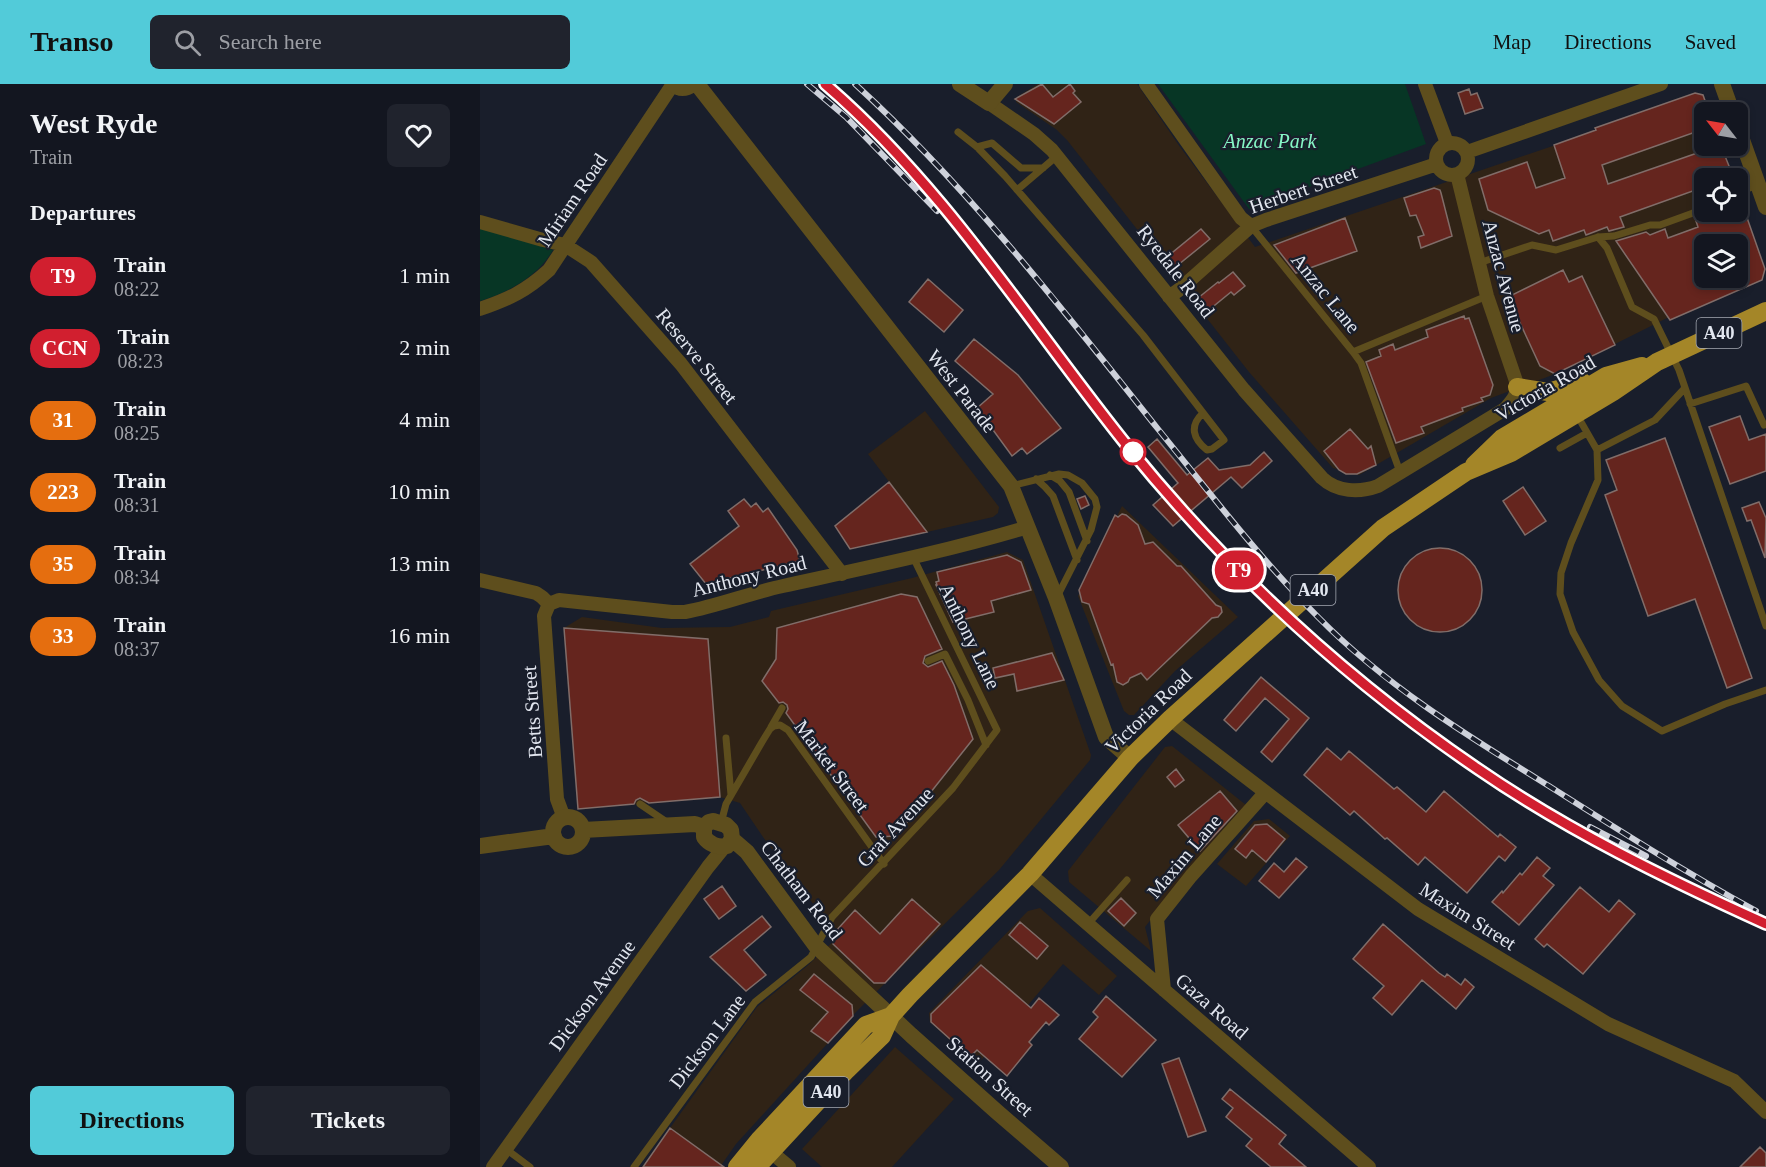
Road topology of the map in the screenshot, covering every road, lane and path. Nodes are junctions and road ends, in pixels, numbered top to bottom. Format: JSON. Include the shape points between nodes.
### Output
{"nodes":[{"id":1,"x":673,"y":84,"type":"edge"},
{"id":2,"x":695,"y":84,"type":"edge"},
{"id":3,"x":960,"y":84,"type":"edge"},
{"id":4,"x":1005,"y":84,"type":"edge"},
{"id":5,"x":1146,"y":84,"type":"edge"},
{"id":6,"x":1425,"y":84,"type":"edge"},
{"id":7,"x":1661,"y":84,"type":"edge"},
{"id":8,"x":1722,"y":84,"type":"edge"},
{"id":9,"x":1728,"y":102,"type":"edge"},
{"id":10,"x":989,"y":103,"type":"junction"},
{"id":11,"x":958,"y":132,"type":"dead end"},
{"id":12,"x":1448,"y":143,"type":"junction"},
{"id":13,"x":977,"y":147,"type":"junction"},
{"id":14,"x":1467,"y":152,"type":"junction"},
{"id":15,"x":1057,"y":156,"type":"junction"},
{"id":16,"x":1748,"y":156,"type":"edge"},
{"id":17,"x":1437,"y":164,"type":"junction"},
{"id":18,"x":1043,"y":168,"type":"junction"},
{"id":19,"x":1457,"y":174,"type":"junction"},
{"id":20,"x":1758,"y":184,"type":"junction"},
{"id":21,"x":1748,"y":188,"type":"edge"},
{"id":22,"x":1017,"y":190,"type":"junction"},
{"id":23,"x":1765,"y":205,"type":"edge"},
{"id":24,"x":1694,"y":212,"type":"edge"},
{"id":25,"x":480,"y":222,"type":"edge"},
{"id":26,"x":1251,"y":226,"type":"junction"},
{"id":27,"x":1598,"y":237,"type":"junction"},
{"id":28,"x":565,"y":245,"type":"junction"},
{"id":29,"x":1479,"y":263,"type":"junction"},
{"id":30,"x":1487,"y":296,"type":"junction"},
{"id":31,"x":1168,"y":297,"type":"junction"},
{"id":32,"x":480,"y":309,"type":"edge"},
{"id":33,"x":1766,"y":311,"type":"edge"},
{"id":34,"x":1353,"y":352,"type":"junction"},
{"id":35,"x":1665,"y":358,"type":"junction"},
{"id":36,"x":1606,"y":376,"type":"junction"},
{"id":37,"x":1517,"y":387,"type":"junction"},
{"id":38,"x":1685,"y":388,"type":"junction"},
{"id":39,"x":1690,"y":404,"type":"junction"},
{"id":40,"x":1572,"y":406,"type":"junction"},
{"id":41,"x":1203,"y":413,"type":"junction"},
{"id":42,"x":1764,"y":425,"type":"dead end"},
{"id":43,"x":1587,"y":433,"type":"junction"},
{"id":44,"x":1560,"y":448,"type":"dead end"},
{"id":45,"x":1597,"y":450,"type":"junction"},
{"id":46,"x":1400,"y":472,"type":"junction"},
{"id":47,"x":1050,"y":476,"type":"junction"},
{"id":48,"x":1036,"y":479,"type":"junction"},
{"id":49,"x":1011,"y":486,"type":"junction"},
{"id":50,"x":1350,"y":490,"type":"joint"},
{"id":51,"x":1028,"y":527,"type":"junction"},
{"id":52,"x":1087,"y":541,"type":"junction"},
{"id":53,"x":913,"y":556,"type":"junction"},
{"id":54,"x":1077,"y":560,"type":"junction"},
{"id":55,"x":842,"y":574,"type":"junction"},
{"id":56,"x":480,"y":580,"type":"edge"},
{"id":57,"x":1056,"y":598,"type":"junction"},
{"id":58,"x":549,"y":604,"type":"junction"},
{"id":59,"x":1766,"y":626,"type":"edge"},
{"id":60,"x":928,"y":661,"type":"dead end"},
{"id":61,"x":1766,"y":690,"type":"edge"},
{"id":62,"x":782,"y":708,"type":"dead end"},
{"id":63,"x":1170,"y":719,"type":"junction"},
{"id":64,"x":770,"y":729,"type":"junction"},
{"id":65,"x":997,"y":730,"type":"joint"},
{"id":66,"x":726,"y":738,"type":"dead end"},
{"id":67,"x":986,"y":745,"type":"junction"},
{"id":68,"x":1130,"y":758,"type":"junction"},
{"id":69,"x":1265,"y":793,"type":"junction"},
{"id":70,"x":731,"y":795,"type":"junction"},
{"id":71,"x":640,"y":804,"type":"dead end"},
{"id":72,"x":564,"y":818,"type":"junction"},
{"id":73,"x":721,"y":823,"type":"junction"},
{"id":74,"x":672,"y":826,"type":"junction"},
{"id":75,"x":704,"y":828,"type":"junction"},
{"id":76,"x":583,"y":831,"type":"junction"},
{"id":77,"x":554,"y":836,"type":"junction"},
{"id":78,"x":729,"y":843,"type":"junction"},
{"id":79,"x":480,"y":846,"type":"edge"},
{"id":80,"x":884,"y":864,"type":"junction"},
{"id":81,"x":1030,"y":874,"type":"junction"},
{"id":82,"x":1127,"y":880,"type":"dead end"},
{"id":83,"x":1088,"y":924,"type":"junction"},
{"id":84,"x":816,"y":946,"type":"junction"},
{"id":85,"x":1164,"y":990,"type":"junction"},
{"id":86,"x":891,"y":1016,"type":"junction"},
{"id":87,"x":1766,"y":1112,"type":"edge"},
{"id":88,"x":506,"y":1149,"type":"junction"},
{"id":89,"x":771,"y":1152,"type":"junction"},
{"id":90,"x":493,"y":1167,"type":"edge"},
{"id":91,"x":530,"y":1167,"type":"edge"},
{"id":92,"x":634,"y":1167,"type":"edge"},
{"id":93,"x":737,"y":1167,"type":"edge"},
{"id":94,"x":757,"y":1167,"type":"edge"},
{"id":95,"x":789,"y":1167,"type":"edge"},
{"id":96,"x":1061,"y":1167,"type":"edge"},
{"id":97,"x":1369,"y":1167,"type":"edge"}],
"edges":[{"from":1,"to":2,"type":"street","via":[[686,88]]},
{"from":1,"to":28,"type":"street","name":"Miriam Road"},
{"from":2,"to":49,"type":"street","name":"West Parade"},
{"from":3,"to":10,"type":"street","name":"Ryedale Road"},
{"from":4,"to":10,"type":"street"},
{"from":5,"to":26,"type":"street","via":[[1241,218]]},
{"from":6,"to":12,"type":"street"},
{"from":7,"to":14,"type":"street"},
{"from":8,"to":9,"type":"street"},
{"from":10,"to":15,"type":"street","name":"Ryedale Road","via":[[1035,134]]},
{"from":11,"to":13,"type":"lane"},
{"from":12,"to":14,"type":"street","via":[[1460,144]]},
{"from":12,"to":17,"type":"street","via":[[1437,153]]},
{"from":13,"to":18,"type":"lane","via":[[992,143],[1021,168]]},
{"from":13,"to":22,"type":"lane"},
{"from":14,"to":19,"type":"street","via":[[1466,168]]},
{"from":15,"to":18,"type":"lane"},
{"from":15,"to":31,"type":"street","name":"Ryedale Road"},
{"from":16,"to":20,"type":"street"},
{"from":17,"to":19,"type":"street","via":[[1447,174]]},
{"from":17,"to":26,"type":"street","name":"Herbert Street"},
{"from":18,"to":22,"type":"lane"},
{"from":19,"to":29,"type":"street","name":"Anzac Avenue"},
{"from":20,"to":21,"type":"lane"},
{"from":20,"to":23,"type":"street"},
{"from":22,"to":41,"type":"lane","via":[[1143,335]]},
{"from":24,"to":27,"type":"lane","via":[[1660,225]]},
{"from":25,"to":28,"type":"street","name":"Reserve Street"},
{"from":26,"to":31,"type":"street","name":"Herbert Street"},
{"from":26,"to":34,"type":"lane","name":"Anzac Lane"},
{"from":27,"to":29,"type":"lane","via":[[1556,250],[1532,245]]},
{"from":27,"to":35,"type":"lane","via":[[1607,248],[1632,308],[1654,319]]},
{"from":28,"to":32,"type":"street","name":"Miriam Road","via":[[549,270],[529,288]]},
{"from":28,"to":55,"type":"street","name":"Reserve Street","via":[[591,262],[681,364]]},
{"from":29,"to":30,"type":"street","name":"Anzac Avenue"},
{"from":30,"to":34,"type":"lane","name":"Anzac Lane"},
{"from":30,"to":37,"type":"street","name":"Anzac Avenue"},
{"from":31,"to":50,"type":"street","name":"Ryedale Road","via":[[1322,478],[1332,486]]},
{"from":33,"to":35,"type":"highway","name":"Victoria Road","number":"A40"},
{"from":34,"to":46,"type":"lane","via":[[1361,363]]},
{"from":35,"to":36,"type":"highway","name":"Victoria Road","number":"A40"},
{"from":35,"to":38,"type":"lane","via":[[1679,370]]},
{"from":35,"to":40,"type":"highway","name":"Victoria Road","number":"A40","via":[[1613,392]]},
{"from":36,"to":37,"type":"highway","via":[[1548,392]]},
{"from":36,"to":40,"type":"highway","name":"Victoria Road","number":"A40"},
{"from":37,"to":46,"type":"street","name":"Victoria Road","via":[[1518,392],[1505,409]]},
{"from":38,"to":39,"type":"lane"},
{"from":38,"to":45,"type":"lane","via":[[1655,420]]},
{"from":39,"to":42,"type":"lane","via":[[1746,386]]},
{"from":39,"to":59,"type":"lane"},
{"from":40,"to":43,"type":"lane"},
{"from":40,"to":63,"type":"highway","name":"Victoria Road","number":"A40","via":[[1502,438],[1466,472],[1383,528]]},
{"from":41,"to":41,"type":"lane","via":[[1224,440],[1207,450],[1193,434],[1195,422]]},
{"from":43,"to":44,"type":"lane"},
{"from":43,"to":45,"type":"lane"},
{"from":45,"to":61,"type":"lane","via":[[1598,480],[1571,543],[1561,573],[1560,594],[1572,632],[1599,680],[1622,706],[1662,731]]},
{"from":46,"to":50,"type":"street","name":"Victoria Road","via":[[1367,490]]},
{"from":47,"to":48,"type":"lane"},
{"from":47,"to":52,"type":"lane","via":[[1069,492]]},
{"from":47,"to":52,"type":"lane","via":[[1059,474],[1075,479],[1095,499],[1096,518]]},
{"from":48,"to":49,"type":"lane"},
{"from":48,"to":54,"type":"lane","via":[[1053,496]]},
{"from":49,"to":51,"type":"street","name":"West Parade"},
{"from":51,"to":53,"type":"street","name":"Anthony Road"},
{"from":51,"to":57,"type":"street","name":"West Parade"},
{"from":52,"to":54,"type":"lane"},
{"from":53,"to":55,"type":"street","name":"Anthony Road"},
{"from":53,"to":65,"type":"lane","name":"Anthony Lane"},
{"from":54,"to":57,"type":"lane"},
{"from":55,"to":58,"type":"street","name":"Anthony Road","via":[[685,612],[559,600]]},
{"from":56,"to":58,"type":"street","via":[[536,593]]},
{"from":57,"to":68,"type":"street","name":"West Parade","via":[[1106,737]]},
{"from":58,"to":72,"type":"street","name":"Betts Street","via":[[544,616],[557,799]]},
{"from":60,"to":67,"type":"lane","via":[[945,654]]},
{"from":62,"to":64,"type":"lane"},
{"from":63,"to":68,"type":"highway","name":"Victoria Road","number":"A40"},
{"from":63,"to":69,"type":"street","name":"Maxim Street"},
{"from":64,"to":70,"type":"lane","name":"Market Street"},
{"from":64,"to":80,"type":"lane","name":"Market Street","via":[[780,725],[788,730]]},
{"from":65,"to":67,"type":"lane","name":"Graf Avenue"},
{"from":66,"to":70,"type":"lane"},
{"from":67,"to":80,"type":"lane","name":"Graf Avenue"},
{"from":68,"to":81,"type":"highway","name":"Victoria Road","number":"A40"},
{"from":69,"to":85,"type":"street","name":"Maxim Lane","via":[[1158,919]]},
{"from":69,"to":87,"type":"street","name":"Maxim Street","via":[[1418,909],[1608,1024],[1734,1081]]},
{"from":70,"to":73,"type":"lane","name":"Market Street"},
{"from":71,"to":74,"type":"lane"},
{"from":72,"to":76,"type":"street","via":[[577,819]]},
{"from":72,"to":77,"type":"street","via":[[556,823]]},
{"from":73,"to":75,"type":"street","via":[[711,821]]},
{"from":73,"to":78,"type":"street","via":[[731,830]]},
{"from":74,"to":75,"type":"street","via":[[694,824]]},
{"from":74,"to":76,"type":"street"},
{"from":75,"to":78,"type":"street","via":[[708,842],[719,847]]},
{"from":76,"to":77,"type":"street","via":[[580,841],[571,847],[560,845]]},
{"from":77,"to":79,"type":"street"},
{"from":78,"to":84,"type":"street","name":"Chatham Road","via":[[747,852]]},
{"from":78,"to":88,"type":"street","name":"Dickson Avenue"},
{"from":80,"to":84,"type":"lane","name":"Graf Avenue","via":[[832,917]]},
{"from":81,"to":83,"type":"street","name":"Gaza Road"},
{"from":81,"to":86,"type":"highway","name":"Victoria Road","number":"A40"},
{"from":82,"to":83,"type":"lane"},
{"from":83,"to":85,"type":"street","name":"Gaza Road"},
{"from":84,"to":86,"type":"street","name":"Chatham Road"},
{"from":84,"to":92,"type":"lane","name":"Dickson Lane","via":[[811,957],[755,1002]]},
{"from":85,"to":97,"type":"street","name":"Gaza Road"},
{"from":86,"to":89,"type":"highway","name":"Victoria Road","number":"A40","via":[[882,1036]]},
{"from":86,"to":93,"type":"highway","name":"Victoria Road","number":"A40","via":[[866,1025]]},
{"from":86,"to":96,"type":"street","name":"Station Street"},
{"from":88,"to":90,"type":"street","name":"Dickson Avenue"},
{"from":88,"to":91,"type":"lane"},
{"from":89,"to":94,"type":"highway","name":"Victoria Road","number":"A40"},
{"from":89,"to":95,"type":"street"}]}
